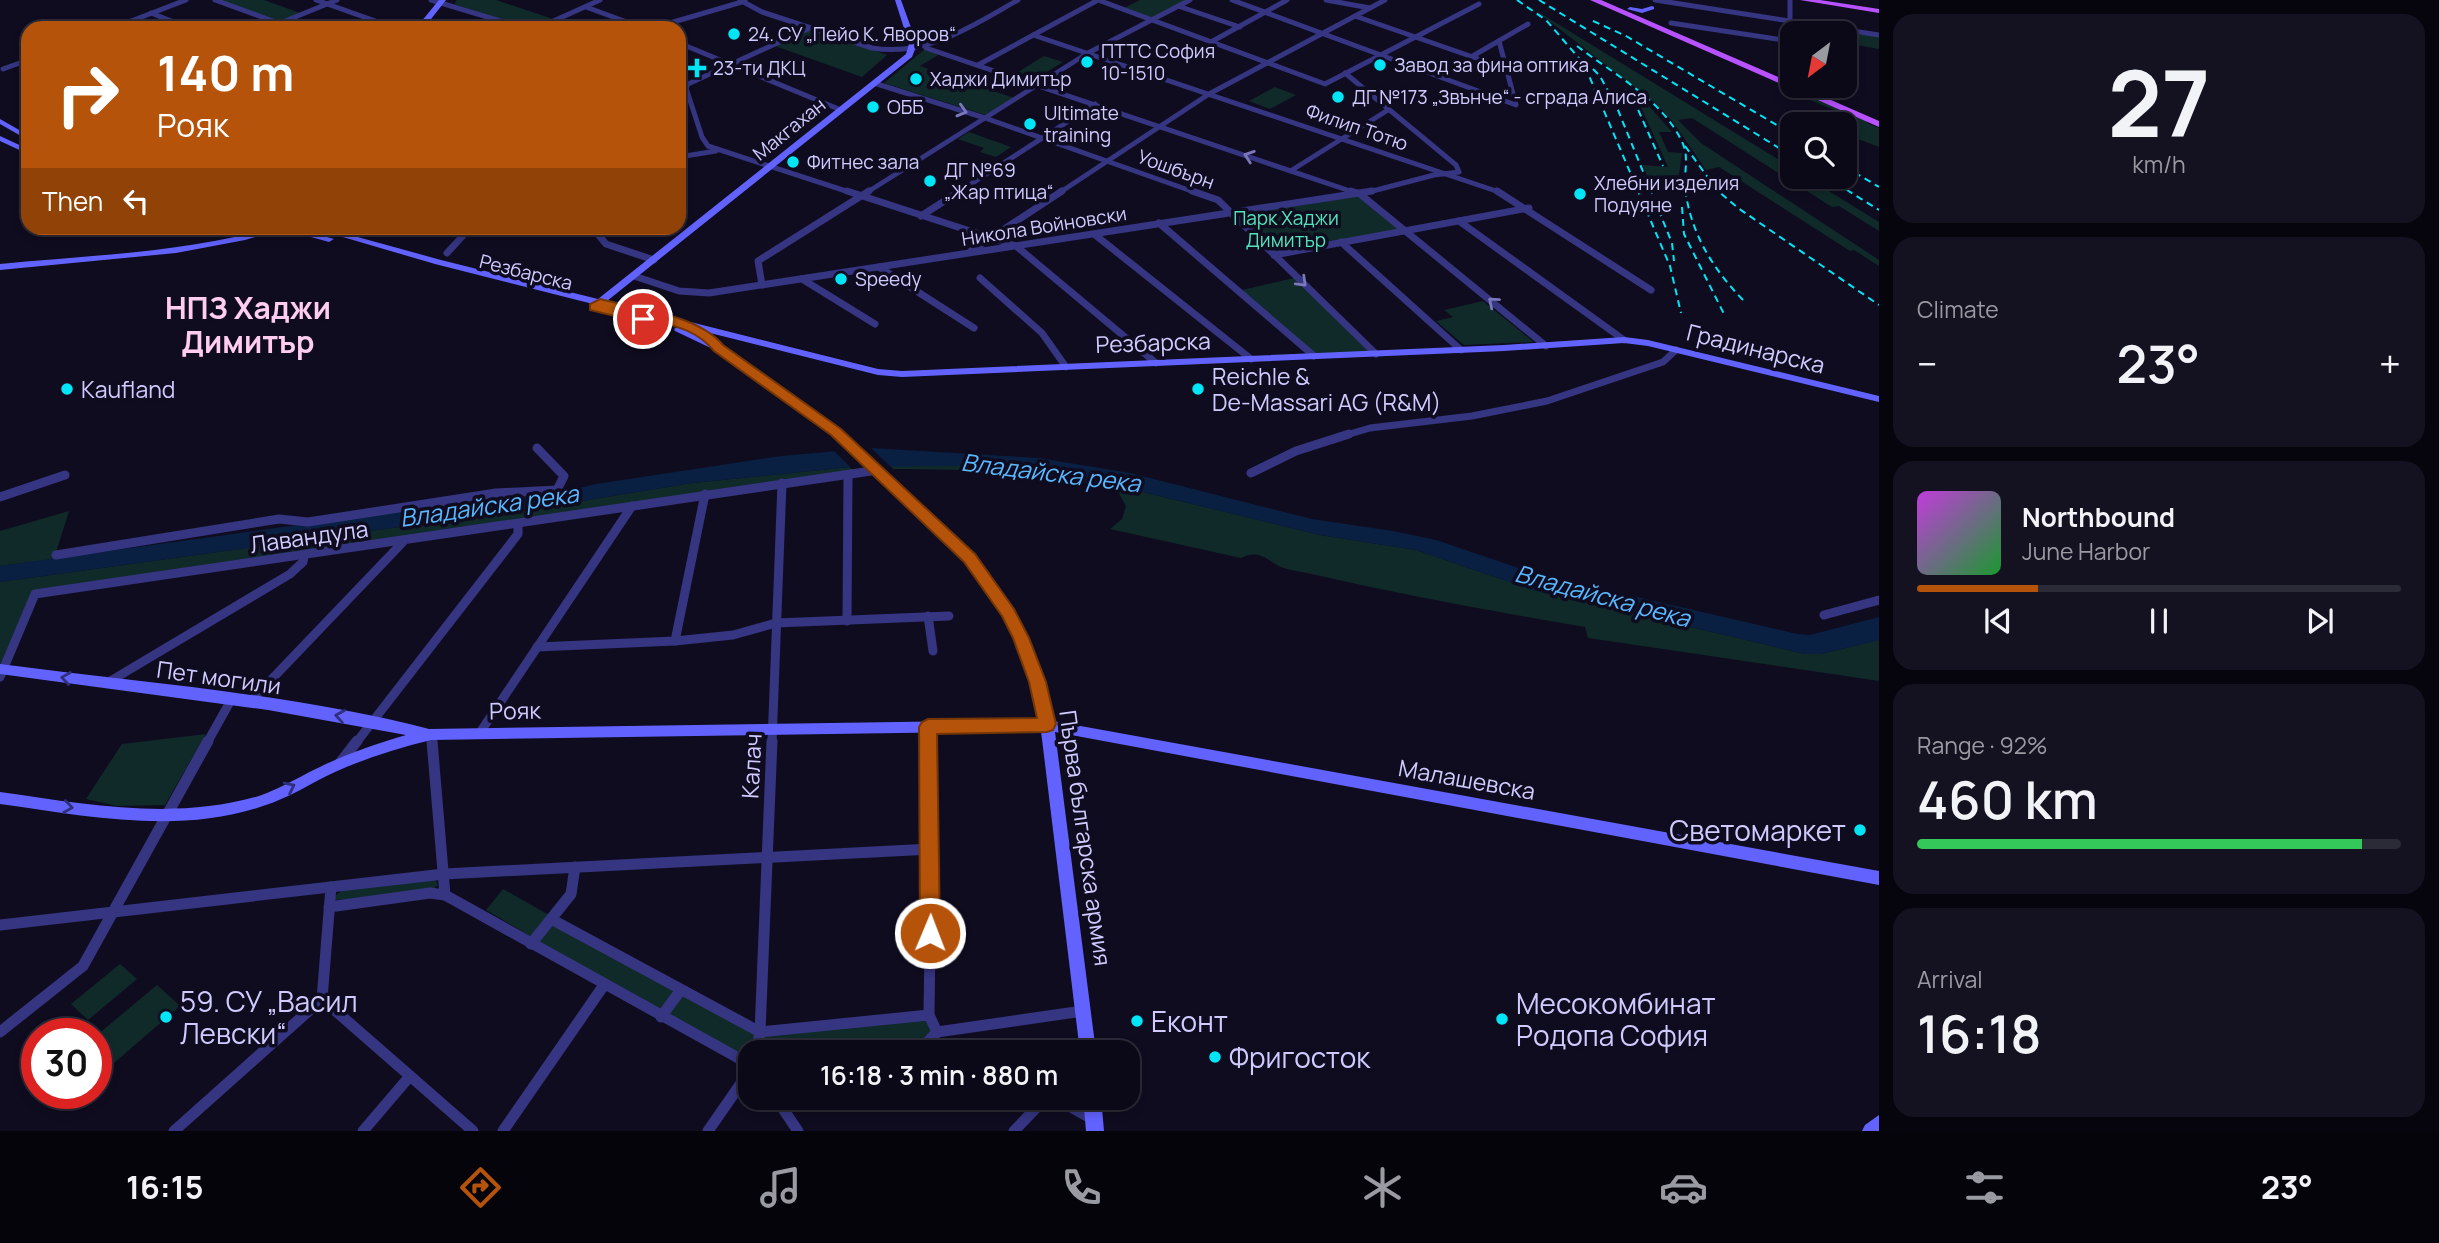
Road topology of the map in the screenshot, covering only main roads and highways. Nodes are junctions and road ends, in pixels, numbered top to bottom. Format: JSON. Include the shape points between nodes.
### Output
{"nodes":[{"id":1,"x":1594,"y":0,"type":"edge"},
{"id":2,"x":1608,"y":0,"type":"edge"},
{"id":3,"x":1804,"y":0,"type":"edge"},
{"id":4,"x":1815,"y":1,"type":"edge"},
{"id":5,"x":1627,"y":11,"type":"junction"},
{"id":6,"x":1879,"y":11,"type":"edge"},
{"id":7,"x":1647,"y":20,"type":"junction"},
{"id":8,"x":1780,"y":75,"type":"edge"},
{"id":9,"x":1780,"y":81,"type":"edge"},
{"id":10,"x":1819,"y":98,"type":"edge"},
{"id":11,"x":1833,"y":98,"type":"edge"},
{"id":12,"x":1879,"y":118,"type":"edge"},
{"id":13,"x":1879,"y":124,"type":"edge"}],
"edges":[{"from":1,"to":5,"type":"main road"},
{"from":2,"to":5,"type":"main road"},
{"from":3,"to":4,"type":"main road"},
{"from":4,"to":6,"type":"main road"},
{"from":5,"to":7,"type":"main road"},
{"from":7,"to":8,"type":"main road"},
{"from":7,"to":9,"type":"main road"},
{"from":10,"to":13,"type":"main road"},
{"from":11,"to":12,"type":"main road"}]}
